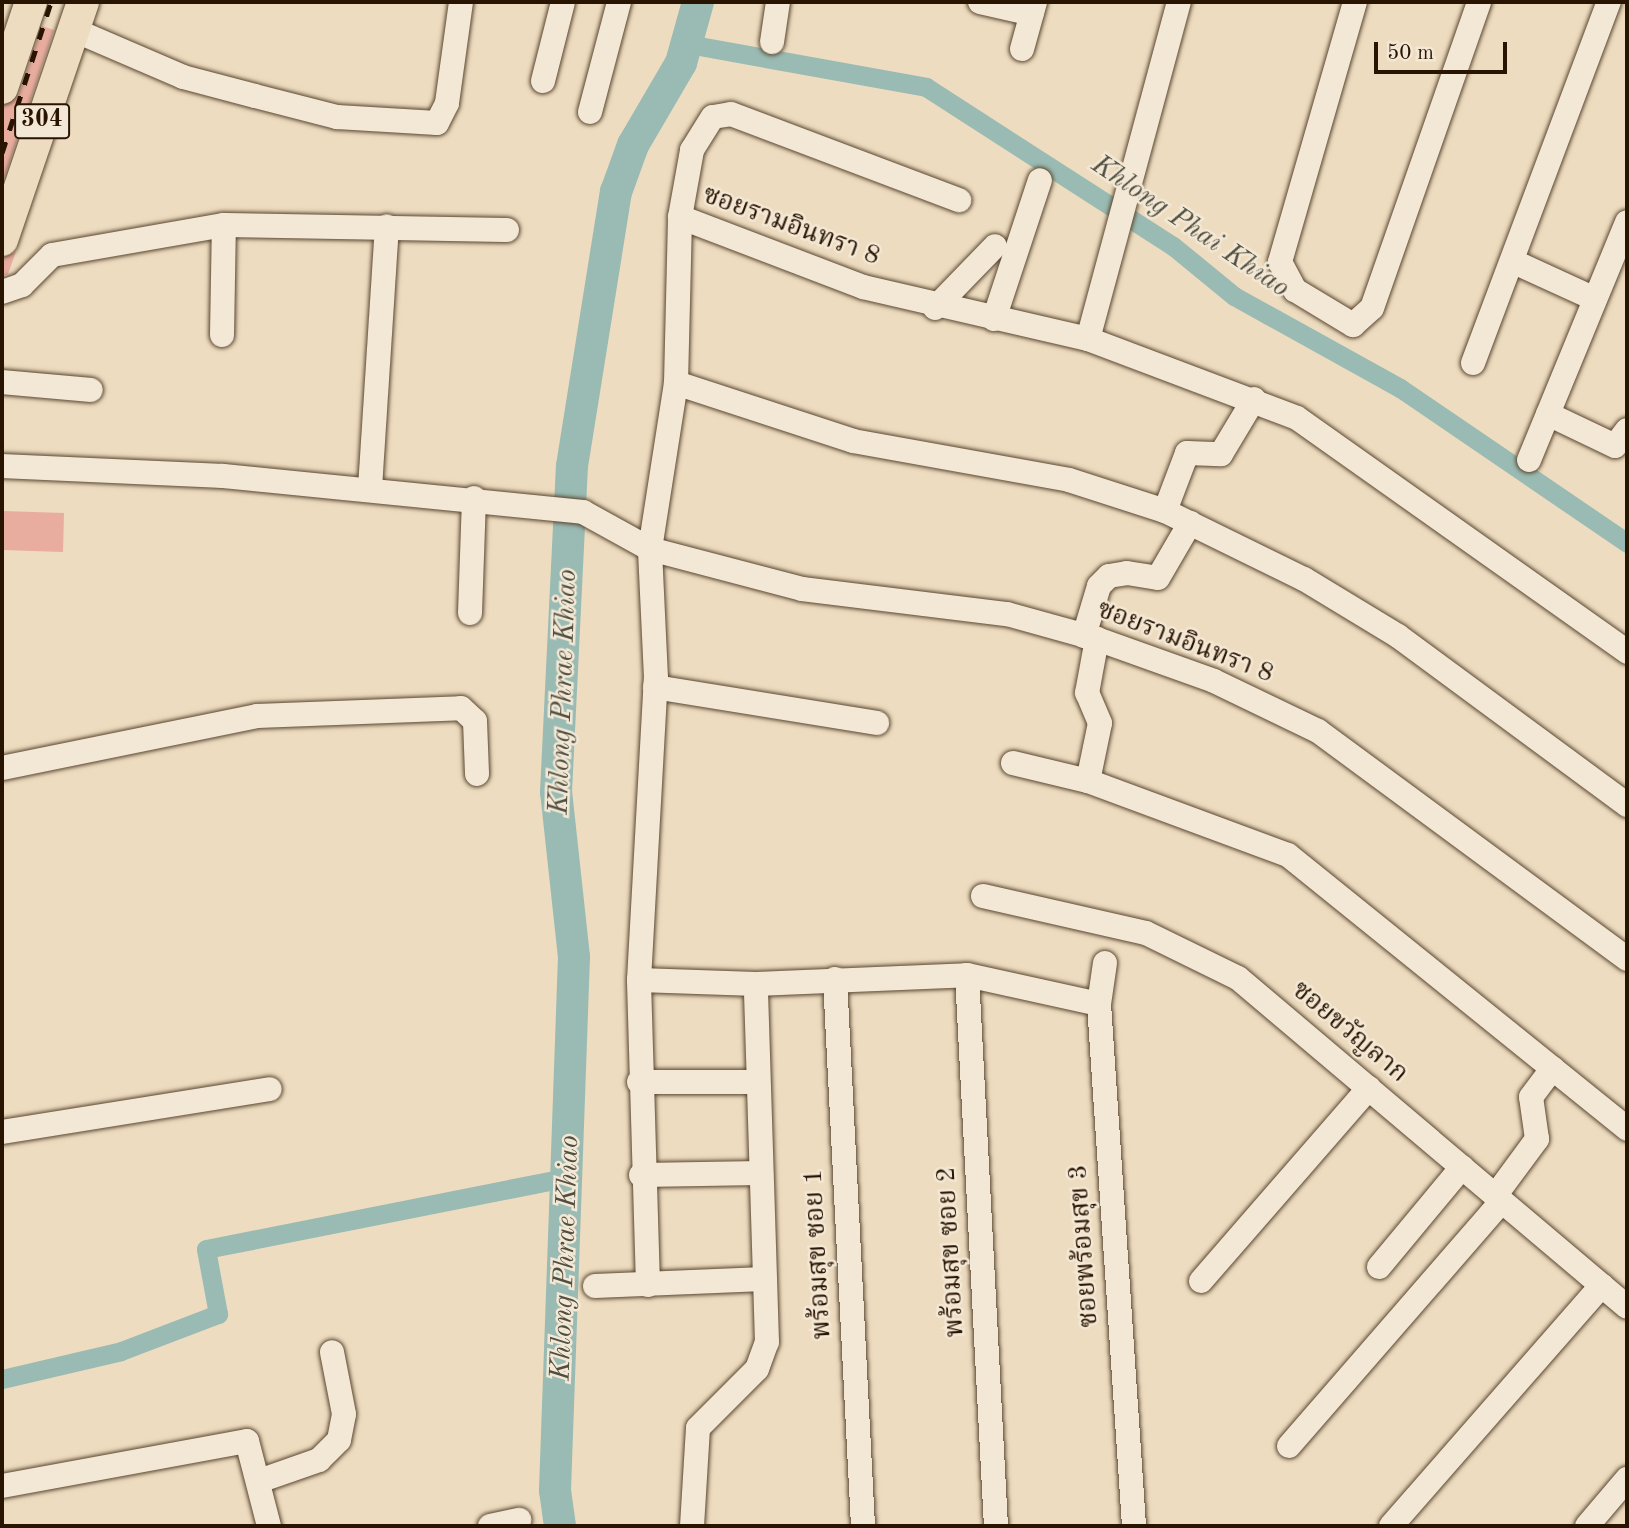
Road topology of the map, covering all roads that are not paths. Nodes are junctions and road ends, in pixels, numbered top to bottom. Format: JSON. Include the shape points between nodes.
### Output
{"nodes":[{"id":1,"x":31,"y":2,"type":"edge"},
{"id":2,"x":461,"y":2,"type":"edge"},
{"id":3,"x":563,"y":2,"type":"edge"},
{"id":4,"x":619,"y":2,"type":"edge"},
{"id":5,"x":778,"y":2,"type":"edge"},
{"id":6,"x":980,"y":2,"type":"edge"},
{"id":7,"x":1179,"y":2,"type":"edge"},
{"id":8,"x":1355,"y":2,"type":"edge"},
{"id":9,"x":1479,"y":2,"type":"edge"},
{"id":10,"x":1609,"y":2,"type":"edge"},
{"id":11,"x":1034,"y":8,"type":"edge"},
{"id":12,"x":78,"y":16,"type":"edge"},
{"id":13,"x":772,"y":42,"type":"dead end"},
{"id":14,"x":1022,"y":49,"type":"dead end"},
{"id":15,"x":3,"y":79,"type":"edge"},
{"id":16,"x":542,"y":81,"type":"dead end"},
{"id":17,"x":590,"y":112,"type":"dead end"},
{"id":18,"x":1040,"y":180,"type":"dead end"},
{"id":19,"x":959,"y":200,"type":"dead end"},
{"id":20,"x":680,"y":217,"type":"junction"},
{"id":21,"x":1627,"y":222,"type":"edge"},
{"id":22,"x":224,"y":225,"type":"junction"},
{"id":23,"x":387,"y":227,"type":"junction"},
{"id":24,"x":507,"y":230,"type":"dead end"},
{"id":25,"x":2,"y":240,"type":"edge"},
{"id":26,"x":995,"y":246,"type":"dead end"},
{"id":27,"x":1512,"y":261,"type":"junction"},
{"id":28,"x":2,"y":292,"type":"edge"},
{"id":29,"x":1595,"y":299,"type":"junction"},
{"id":30,"x":935,"y":307,"type":"junction"},
{"id":31,"x":994,"y":318,"type":"junction"},
{"id":32,"x":222,"y":335,"type":"dead end"},
{"id":33,"x":1088,"y":339,"type":"junction"},
{"id":34,"x":1473,"y":363,"type":"dead end"},
{"id":35,"x":2,"y":382,"type":"edge"},
{"id":36,"x":676,"y":383,"type":"junction"},
{"id":37,"x":91,"y":390,"type":"dead end"},
{"id":38,"x":1254,"y":399,"type":"junction"},
{"id":39,"x":1548,"y":414,"type":"junction"},
{"id":40,"x":1627,"y":430,"type":"edge"},
{"id":41,"x":1529,"y":460,"type":"dead end"},
{"id":42,"x":2,"y":466,"type":"edge"},
{"id":43,"x":370,"y":488,"type":"junction"},
{"id":44,"x":474,"y":498,"type":"junction"},
{"id":45,"x":1165,"y":512,"type":"junction"},
{"id":46,"x":1190,"y":523,"type":"junction"},
{"id":47,"x":650,"y":549,"type":"junction"},
{"id":48,"x":470,"y":613,"type":"dead end"},
{"id":49,"x":1091,"y":637,"type":"junction"},
{"id":50,"x":1627,"y":652,"type":"edge"},
{"id":51,"x":655,"y":687,"type":"junction"},
{"id":52,"x":877,"y":723,"type":"dead end"},
{"id":53,"x":1013,"y":763,"type":"dead end"},
{"id":54,"x":2,"y":768,"type":"edge"},
{"id":55,"x":477,"y":774,"type":"dead end"},
{"id":56,"x":1088,"y":781,"type":"junction"},
{"id":57,"x":1627,"y":805,"type":"edge"},
{"id":58,"x":983,"y":897,"type":"dead end"},
{"id":59,"x":1627,"y":958,"type":"edge"},
{"id":60,"x":1105,"y":963,"type":"dead end"},
{"id":61,"x":967,"y":975,"type":"junction"},
{"id":62,"x":835,"y":979,"type":"junction"},
{"id":63,"x":639,"y":980,"type":"junction"},
{"id":64,"x":756,"y":984,"type":"junction"},
{"id":65,"x":1099,"y":1004,"type":"junction"},
{"id":66,"x":1553,"y":1068,"type":"junction"},
{"id":67,"x":639,"y":1082,"type":"junction"},
{"id":68,"x":758,"y":1082,"type":"junction"},
{"id":69,"x":1369,"y":1088,"type":"junction"},
{"id":70,"x":270,"y":1089,"type":"dead end"},
{"id":71,"x":1627,"y":1129,"type":"edge"},
{"id":72,"x":2,"y":1132,"type":"edge"},
{"id":73,"x":1462,"y":1167,"type":"junction"},
{"id":74,"x":761,"y":1173,"type":"junction"},
{"id":75,"x":641,"y":1175,"type":"junction"},
{"id":76,"x":1498,"y":1199,"type":"junction"},
{"id":77,"x":1379,"y":1267,"type":"dead end"},
{"id":78,"x":764,"y":1279,"type":"junction"},
{"id":79,"x":1201,"y":1281,"type":"dead end"},
{"id":80,"x":648,"y":1285,"type":"junction"},
{"id":81,"x":1602,"y":1285,"type":"junction"},
{"id":82,"x":595,"y":1286,"type":"dead end"},
{"id":83,"x":1627,"y":1307,"type":"edge"},
{"id":84,"x":332,"y":1352,"type":"dead end"},
{"id":85,"x":1289,"y":1446,"type":"dead end"},
{"id":86,"x":1627,"y":1479,"type":"edge"},
{"id":87,"x":259,"y":1481,"type":"junction"},
{"id":88,"x":2,"y":1486,"type":"edge"},
{"id":89,"x":519,"y":1520,"type":"dead end"},
{"id":90,"x":269,"y":1526,"type":"edge"},
{"id":91,"x":490,"y":1526,"type":"edge"},
{"id":92,"x":692,"y":1526,"type":"edge"},
{"id":93,"x":863,"y":1526,"type":"edge"},
{"id":94,"x":996,"y":1526,"type":"edge"},
{"id":95,"x":1134,"y":1526,"type":"edge"},
{"id":96,"x":1391,"y":1526,"type":"edge"},
{"id":97,"x":1587,"y":1526,"type":"edge"}],
"edges":[{"from":1,"to":15,"type":"main road","number":"304"},
{"from":2,"to":12,"type":"street","via":[[447,103],[437,123],[337,117],[183,76]]},
{"from":3,"to":16,"type":"street"},
{"from":4,"to":17,"type":"street"},
{"from":5,"to":13,"type":"street"},
{"from":6,"to":11,"type":"street"},
{"from":7,"to":33,"type":"street"},
{"from":8,"to":9,"type":"street","via":[[1280,262],[1284,278],[1353,325],[1372,308]]},
{"from":10,"to":27,"type":"street"},
{"from":11,"to":14,"type":"street"},
{"from":12,"to":25,"type":"main road","number":"304"},
{"from":18,"to":31,"type":"street"},
{"from":19,"to":20,"type":"street","via":[[731,114],[703,127]]},
{"from":20,"to":30,"type":"street","name":"ซอยรามอินทรา 8","via":[[827,275]]},
{"from":20,"to":36,"type":"street"},
{"from":21,"to":29,"type":"street"},
{"from":22,"to":23,"type":"street"},
{"from":22,"to":28,"type":"street","via":[[52,255],[22,285]]},
{"from":22,"to":32,"type":"street"},
{"from":23,"to":24,"type":"street"},
{"from":23,"to":43,"type":"street"},
{"from":26,"to":30,"type":"street"},
{"from":27,"to":29,"type":"street"},
{"from":27,"to":34,"type":"street"},
{"from":29,"to":39,"type":"street"},
{"from":30,"to":31,"type":"street","name":"ซอยรามอินทรา 8"},
{"from":31,"to":33,"type":"street","name":"ซอยรามอินทรา 8"},
{"from":33,"to":38,"type":"street","name":"ซอยรามอินทรา 8"},
{"from":35,"to":37,"type":"street"},
{"from":36,"to":45,"type":"street","via":[[853,441],[1069,480]]},
{"from":36,"to":47,"type":"street"},
{"from":38,"to":45,"type":"street","via":[[1221,454],[1187,453]]},
{"from":38,"to":50,"type":"street","name":"ซอยรามอินทรา 8","via":[[1332,441]]},
{"from":39,"to":40,"type":"street","via":[[1615,446]]},
{"from":39,"to":41,"type":"street"},
{"from":42,"to":43,"type":"street","name":"ซอยรามอินทรา 8"},
{"from":43,"to":44,"type":"street","name":"ซอยรามอินทรา 8"},
{"from":44,"to":47,"type":"street","name":"ซอยรามอินทรา 8","via":[[583,512]]},
{"from":44,"to":48,"type":"street"},
{"from":45,"to":46,"type":"street"},
{"from":46,"to":49,"type":"street","via":[[1158,578],[1118,575],[1099,586]]},
{"from":46,"to":57,"type":"street","via":[[1398,636]]},
{"from":47,"to":49,"type":"street","name":"ซอยรามอินทรา 8","via":[[802,589],[1007,614]]},
{"from":47,"to":51,"type":"street"},
{"from":49,"to":56,"type":"street","via":[[1087,693],[1100,723]]},
{"from":49,"to":59,"type":"street","name":"ซอยรามอินทรา 8","via":[[1214,681],[1318,731]]},
{"from":51,"to":52,"type":"street"},
{"from":51,"to":63,"type":"street"},
{"from":53,"to":56,"type":"street"},
{"from":54,"to":55,"type":"street","via":[[257,716],[461,708],[475,721]]},
{"from":56,"to":66,"type":"street","via":[[1288,855]]},
{"from":58,"to":69,"type":"street","name":"ซอยขวัญลาก","via":[[1178,944],[1238,978]]},
{"from":60,"to":65,"type":"street","name":"ซอยพร้อมสุข 3"},
{"from":61,"to":62,"type":"street"},
{"from":61,"to":65,"type":"street"},
{"from":61,"to":94,"type":"street","name":"พร้อมสุข ซอย 2"},
{"from":62,"to":64,"type":"street"},
{"from":62,"to":93,"type":"street","name":"พร้อมสุข ซอย 1"},
{"from":63,"to":64,"type":"street"},
{"from":63,"to":67,"type":"street"},
{"from":64,"to":68,"type":"street"},
{"from":65,"to":95,"type":"street","name":"ซอยพร้อมสุข 3"},
{"from":66,"to":71,"type":"street"},
{"from":66,"to":76,"type":"street","via":[[1531,1097],[1537,1139]]},
{"from":67,"to":68,"type":"street"},
{"from":67,"to":75,"type":"street"},
{"from":68,"to":74,"type":"street"},
{"from":69,"to":73,"type":"street","name":"ซอยขวัญลาก"},
{"from":69,"to":79,"type":"street"},
{"from":70,"to":72,"type":"street"},
{"from":73,"to":76,"type":"street","name":"ซอยขวัญลาก"},
{"from":73,"to":77,"type":"street"},
{"from":74,"to":75,"type":"street"},
{"from":74,"to":78,"type":"street"},
{"from":75,"to":80,"type":"street"},
{"from":76,"to":81,"type":"street","name":"ซอยขวัญลาก"},
{"from":76,"to":85,"type":"street"},
{"from":78,"to":80,"type":"street"},
{"from":78,"to":92,"type":"street","via":[[765,1356],[698,1428]]},
{"from":80,"to":82,"type":"street"},
{"from":81,"to":83,"type":"street","name":"ซอยขวัญลาก"},
{"from":81,"to":96,"type":"street"},
{"from":84,"to":87,"type":"street","via":[[344,1413],[339,1440],[319,1460]]},
{"from":86,"to":97,"type":"street"},
{"from":87,"to":88,"type":"street","via":[[251,1446],[241,1441]]},
{"from":87,"to":90,"type":"street"},
{"from":89,"to":91,"type":"street"}]}
